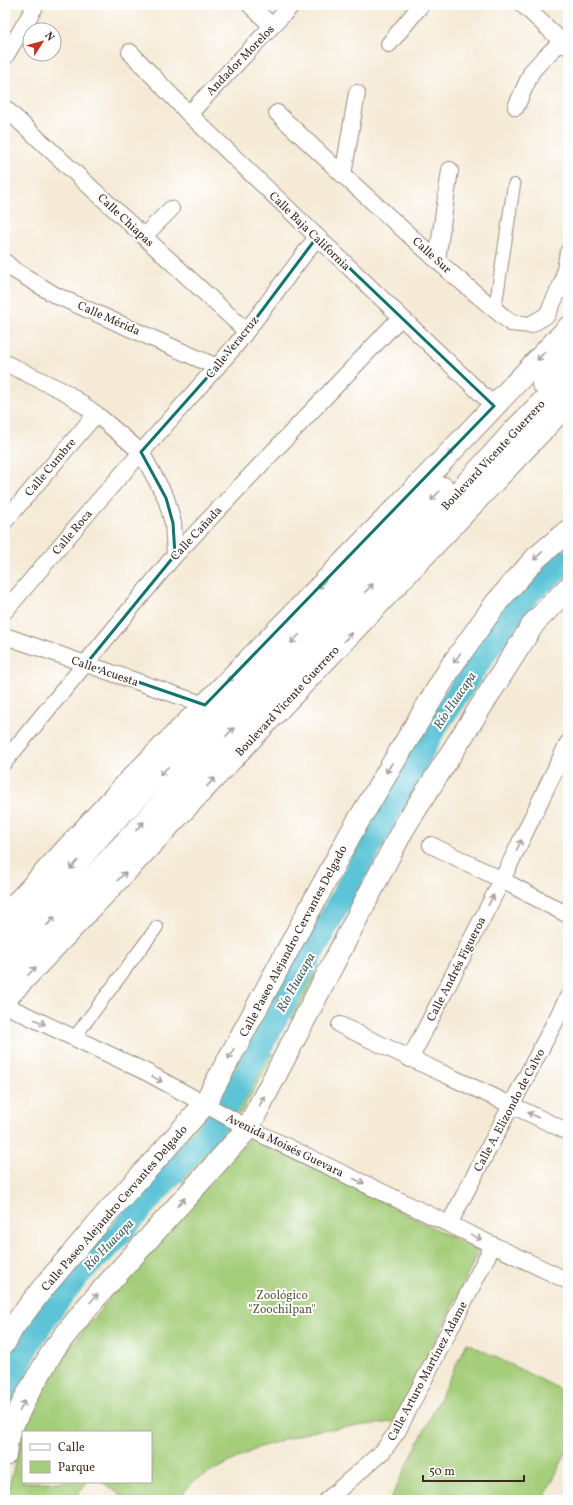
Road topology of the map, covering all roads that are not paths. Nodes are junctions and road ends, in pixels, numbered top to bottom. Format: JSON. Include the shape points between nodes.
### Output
{"nodes":[{"id":1,"x":36,"y":5,"type":"edge"},
{"id":2,"x":250,"y":5,"type":"edge"},
{"id":3,"x":292,"y":5,"type":"edge"},
{"id":4,"x":421,"y":5,"type":"edge"},
{"id":5,"x":532,"y":8,"type":"edge"},
{"id":6,"x":272,"y":26,"type":"junction"},
{"id":7,"x":389,"y":44,"type":"dead end"},
{"id":8,"x":565,"y":44,"type":"edge"},
{"id":9,"x":130,"y":52,"type":"dead end"},
{"id":10,"x":5,"y":57,"type":"edge"},
{"id":11,"x":357,"y":93,"type":"dead end"},
{"id":12,"x":5,"y":108,"type":"edge"},
{"id":13,"x":516,"y":108,"type":"dead end"},
{"id":14,"x":278,"y":113,"type":"dead end"},
{"id":15,"x":189,"y":114,"type":"junction"},
{"id":16,"x":450,"y":170,"type":"dead end"},
{"id":17,"x":343,"y":175,"type":"junction"},
{"id":18,"x":514,"y":185,"type":"dead end"},
{"id":19,"x":171,"y":209,"type":"dead end"},
{"id":20,"x":144,"y":236,"type":"junction"},
{"id":21,"x":317,"y":237,"type":"junction"},
{"id":22,"x":568,"y":252,"type":"edge"},
{"id":23,"x":437,"y":260,"type":"junction"},
{"id":24,"x":5,"y":262,"type":"edge"},
{"id":25,"x":495,"y":309,"type":"junction"},
{"id":26,"x":401,"y":317,"type":"junction"},
{"id":27,"x":568,"y":328,"type":"edge"},
{"id":28,"x":246,"y":331,"type":"junction"},
{"id":29,"x":568,"y":356,"type":"edge"},
{"id":30,"x":5,"y":363,"type":"edge"},
{"id":31,"x":217,"y":367,"type":"junction"},
{"id":32,"x":568,"y":376,"type":"edge"},
{"id":33,"x":568,"y":389,"type":"edge"},
{"id":34,"x":568,"y":403,"type":"edge"},
{"id":35,"x":494,"y":406,"type":"junction"},
{"id":36,"x":96,"y":414,"type":"junction"},
{"id":37,"x":515,"y":430,"type":"junction"},
{"id":38,"x":141,"y":452,"type":"junction"},
{"id":39,"x":5,"y":521,"type":"edge"},
{"id":40,"x":568,"y":531,"type":"edge"},
{"id":41,"x":175,"y":555,"type":"junction"},
{"id":42,"x":565,"y":595,"type":"edge"},
{"id":43,"x":5,"y":611,"type":"edge"},
{"id":44,"x":5,"y":636,"type":"edge"},
{"id":45,"x":86,"y":664,"type":"junction"},
{"id":46,"x":205,"y":705,"type":"junction"},
{"id":47,"x":568,"y":743,"type":"edge"},
{"id":48,"x":5,"y":761,"type":"edge"},
{"id":49,"x":133,"y":777,"type":"junction"},
{"id":50,"x":108,"y":827,"type":"junction"},
{"id":51,"x":431,"y":844,"type":"dead end"},
{"id":52,"x":502,"y":880,"type":"junction"},
{"id":53,"x":568,"y":915,"type":"edge"},
{"id":54,"x":5,"y":916,"type":"edge"},
{"id":55,"x":157,"y":927,"type":"dead end"},
{"id":56,"x":5,"y":943,"type":"edge"},
{"id":57,"x":5,"y":970,"type":"edge"},
{"id":58,"x":568,"y":996,"type":"edge"},
{"id":59,"x":5,"y":999,"type":"edge"},
{"id":60,"x":5,"y":1005,"type":"edge"},
{"id":61,"x":340,"y":1025,"type":"dead end"},
{"id":62,"x":74,"y":1038,"type":"junction"},
{"id":63,"x":410,"y":1059,"type":"junction"},
{"id":64,"x":511,"y":1104,"type":"junction"},
{"id":65,"x":204,"y":1105,"type":"junction"},
{"id":66,"x":247,"y":1127,"type":"junction"},
{"id":67,"x":568,"y":1132,"type":"edge"},
{"id":68,"x":450,"y":1224,"type":"junction"},
{"id":69,"x":493,"y":1245,"type":"junction"},
{"id":70,"x":568,"y":1280,"type":"edge"},
{"id":71,"x":5,"y":1342,"type":"edge"},
{"id":72,"x":5,"y":1455,"type":"edge"},
{"id":73,"x":327,"y":1500,"type":"edge"}],
"edges":[{"from":1,"to":10,"type":"street"},
{"from":2,"to":6,"type":"street"},
{"from":3,"to":6,"type":"street","name":"Andador Morelos"},
{"from":4,"to":7,"type":"street"},
{"from":5,"to":8,"type":"street"},
{"from":6,"to":15,"type":"street","name":"Andador Morelos"},
{"from":8,"to":13,"type":"street","via":[[543,59],[532,71]]},
{"from":9,"to":15,"type":"street","name":"Calle Baja California"},
{"from":11,"to":17,"type":"street"},
{"from":12,"to":20,"type":"street","name":"Calle Chiapas"},
{"from":14,"to":17,"type":"street","name":"Calle Sur"},
{"from":15,"to":21,"type":"street","name":"Calle Baja California"},
{"from":16,"to":23,"type":"street"},
{"from":17,"to":23,"type":"street","name":"Calle Sur"},
{"from":18,"to":25,"type":"street"},
{"from":19,"to":20,"type":"street"},
{"from":20,"to":28,"type":"street","name":"Calle Chiapas"},
{"from":21,"to":26,"type":"street","name":"Calle Baja California"},
{"from":21,"to":28,"type":"street","name":"Calle Veracruz"},
{"from":22,"to":25,"type":"street","name":"Calle Sur","via":[[563,281],[547,315],[530,325],[511,323]]},
{"from":23,"to":25,"type":"street","name":"Calle Sur"},
{"from":24,"to":31,"type":"street","name":"Calle Mérida","via":[[55,295]]},
{"from":26,"to":35,"type":"street","name":"Calle Baja California"},
{"from":26,"to":41,"type":"street","name":"Calle Cañada"},
{"from":27,"to":35,"type":"main road","one_way":true},
{"from":28,"to":31,"type":"street","name":"Calle Veracruz"},
{"from":29,"to":50,"type":"main road","name":"Boulevard Vicente Guerrero","one_way":true,"via":[[410,522]]},
{"from":30,"to":36,"type":"street","via":[[67,393]]},
{"from":31,"to":38,"type":"street","name":"Calle Veracruz"},
{"from":32,"to":37,"type":"main road","name":"Boulevard Vicente Guerrero"},
{"from":33,"to":37,"type":"main road"},
{"from":59,"to":34,"type":"main road","name":"Boulevard Vicente Guerrero","one_way":true},
{"from":35,"to":46,"type":"main road","one_way":true},
{"from":36,"to":38,"type":"street"},
{"from":36,"to":39,"type":"street","name":"Calle Cumbre"},
{"from":57,"to":37,"type":"main road","name":"Boulevard Vicente Guerrero","one_way":true,"via":[[420,535]]},
{"from":38,"to":41,"type":"street","via":[[166,498],[173,523]]},
{"from":38,"to":43,"type":"street","name":"Calle Roca"},
{"from":40,"to":65,"type":"main road","name":"Calle Paseo Alejandro Cervantes Delgado","one_way":true,"via":[[536,558],[497,602],[452,665],[351,833]]},
{"from":41,"to":45,"type":"street","name":"Calle Cañada"},
{"from":66,"to":42,"type":"main road","one_way":true,"via":[[403,829],[534,623]]},
{"from":44,"to":45,"type":"street","name":"Calle Acuesta"},
{"from":45,"to":46,"type":"street","name":"Calle Acuesta"},
{"from":45,"to":48,"type":"street","name":"Calle Cañada"},
{"from":46,"to":49,"type":"main road"},
{"from":52,"to":47,"type":"street","name":"Calle Andrés Figueroa","one_way":true},
{"from":49,"to":50,"type":"main road"},
{"from":49,"to":54,"type":"main road"},
{"from":50,"to":56,"type":"main road","name":"Boulevard Vicente Guerrero","one_way":true},
{"from":51,"to":52,"type":"street"},
{"from":52,"to":53,"type":"street"},
{"from":63,"to":52,"type":"street","name":"Calle Andrés Figueroa","one_way":true},
{"from":55,"to":62,"type":"street"},
{"from":58,"to":64,"type":"street","name":"Calle A. Elizondo de Calvo"},
{"from":60,"to":62,"type":"street","name":"Avenida Moisés Guevara","one_way":true},
{"from":61,"to":63,"type":"street"},
{"from":62,"to":65,"type":"street","name":"Avenida Moisés Guevara","one_way":true},
{"from":63,"to":64,"type":"street"},
{"from":67,"to":64,"type":"street","one_way":true},
{"from":64,"to":68,"type":"street","name":"Calle A. Elizondo de Calvo"},
{"from":65,"to":66,"type":"street","name":"Avenida Moisés Guevara"},
{"from":65,"to":71,"type":"main road","name":"Calle Paseo Alejandro Cervantes Delgado","via":[[48,1282]]},
{"from":66,"to":68,"type":"street","name":"Avenida Moisés Guevara","one_way":true},
{"from":72,"to":66,"type":"main road","one_way":true,"via":[[8,1434],[54,1349],[88,1306]]},
{"from":68,"to":69,"type":"street","name":"Avenida Moisés Guevara","one_way":true},
{"from":69,"to":70,"type":"street","name":"Avenida Moisés Guevara"},
{"from":69,"to":73,"type":"street","name":"Calle Arturo Martínez Adame","via":[[398,1430],[383,1451]]}]}
